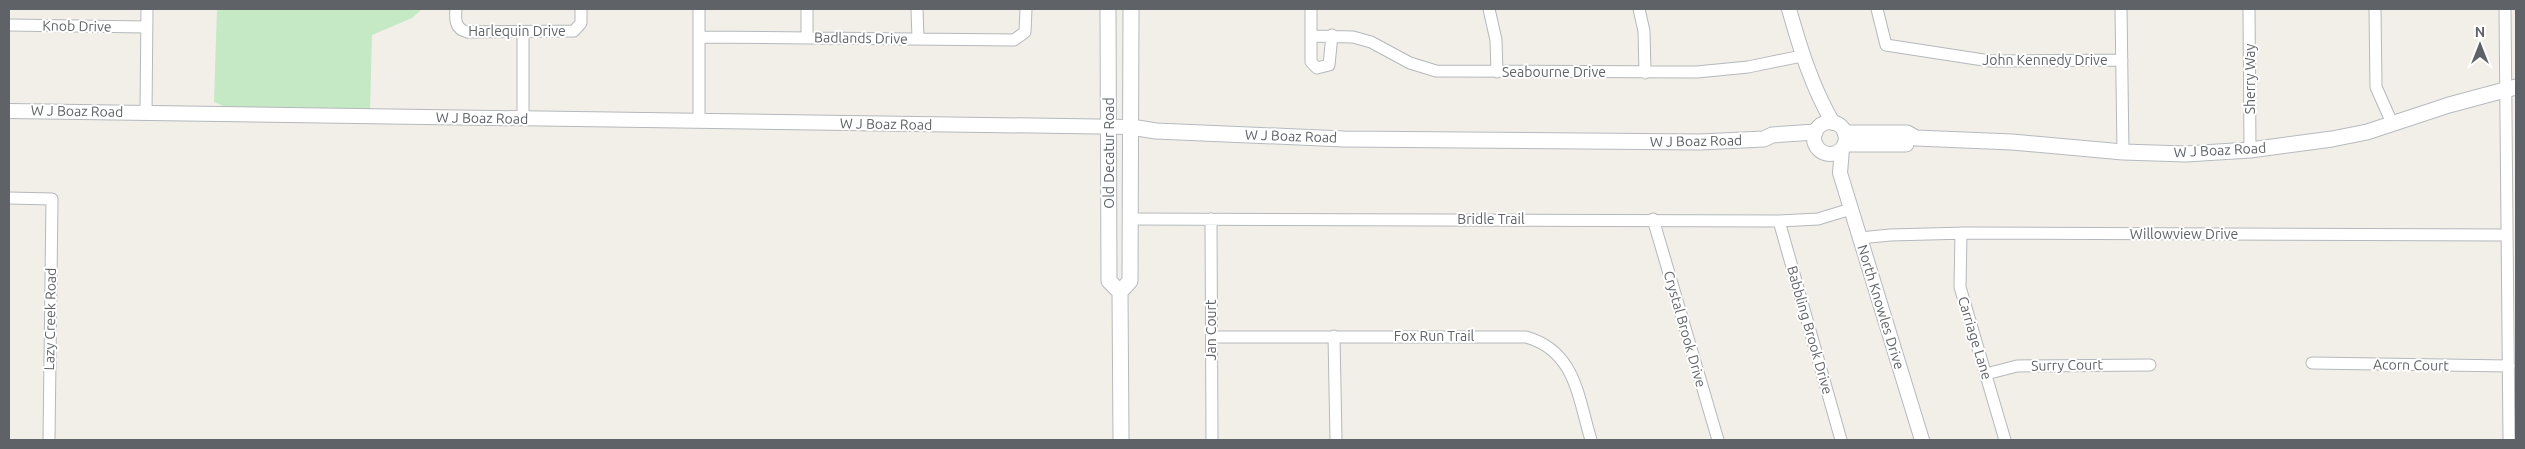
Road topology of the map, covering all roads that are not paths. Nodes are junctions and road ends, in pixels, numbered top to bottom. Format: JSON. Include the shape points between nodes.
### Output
{"nodes":[{"id":1,"x":146,"y":9,"type":"edge"},
{"id":2,"x":456,"y":9,"type":"edge"},
{"id":3,"x":581,"y":9,"type":"edge"},
{"id":4,"x":699,"y":9,"type":"edge"},
{"id":5,"x":807,"y":9,"type":"edge"},
{"id":6,"x":917,"y":9,"type":"edge"},
{"id":7,"x":1026,"y":9,"type":"edge"},
{"id":8,"x":1108,"y":9,"type":"edge"},
{"id":9,"x":1131,"y":9,"type":"edge"},
{"id":10,"x":1311,"y":9,"type":"edge"},
{"id":11,"x":1489,"y":9,"type":"edge"},
{"id":12,"x":1639,"y":9,"type":"edge"},
{"id":13,"x":1789,"y":9,"type":"edge"},
{"id":14,"x":1877,"y":9,"type":"edge"},
{"id":15,"x":2121,"y":9,"type":"edge"},
{"id":16,"x":2249,"y":9,"type":"edge"},
{"id":17,"x":2375,"y":9,"type":"edge"},
{"id":18,"x":2505,"y":9,"type":"edge"},
{"id":19,"x":9,"y":25,"type":"edge"},
{"id":20,"x":146,"y":27,"type":"junction"},
{"id":21,"x":523,"y":32,"type":"junction"},
{"id":22,"x":1332,"y":35,"type":"junction"},
{"id":23,"x":1312,"y":36,"type":"junction"},
{"id":24,"x":699,"y":37,"type":"junction"},
{"id":25,"x":807,"y":38,"type":"junction"},
{"id":26,"x":918,"y":39,"type":"junction"},
{"id":27,"x":1802,"y":56,"type":"junction"},
{"id":28,"x":2122,"y":60,"type":"junction"},
{"id":29,"x":1497,"y":72,"type":"junction"},
{"id":30,"x":1645,"y":73,"type":"junction"},
{"id":31,"x":2511,"y":88,"type":"edge"},
{"id":32,"x":1821,"y":103,"type":"junction"},
{"id":33,"x":9,"y":110,"type":"edge"},
{"id":34,"x":146,"y":112,"type":"junction"},
{"id":35,"x":523,"y":119,"type":"junction"},
{"id":36,"x":699,"y":121,"type":"junction"},
{"id":37,"x":1833,"y":122,"type":"junction"},
{"id":38,"x":2392,"y":123,"type":"junction"},
{"id":39,"x":1109,"y":127,"type":"junction"},
{"id":40,"x":1131,"y":127,"type":"junction"},
{"id":41,"x":1818,"y":138,"type":"junction"},
{"id":42,"x":1844,"y":142,"type":"junction"},
{"id":43,"x":2250,"y":150,"type":"junction"},
{"id":44,"x":2123,"y":152,"type":"junction"},
{"id":45,"x":1840,"y":173,"type":"junction"},
{"id":46,"x":9,"y":198,"type":"edge"},
{"id":47,"x":1851,"y":209,"type":"junction"},
{"id":48,"x":1129,"y":219,"type":"junction"},
{"id":49,"x":1211,"y":219,"type":"junction"},
{"id":50,"x":1653,"y":219,"type":"junction"},
{"id":51,"x":1778,"y":220,"type":"junction"},
{"id":52,"x":1961,"y":233,"type":"junction"},
{"id":53,"x":2507,"y":235,"type":"junction"},
{"id":54,"x":1860,"y":238,"type":"junction"},
{"id":55,"x":1120,"y":292,"type":"junction"},
{"id":56,"x":1334,"y":336,"type":"junction"},
{"id":57,"x":1212,"y":337,"type":"junction"},
{"id":58,"x":2312,"y":363,"type":"dead end"},
{"id":59,"x":2150,"y":365,"type":"dead end"},
{"id":60,"x":2509,"y":366,"type":"junction"},
{"id":61,"x":1986,"y":374,"type":"junction"},
{"id":62,"x":49,"y":440,"type":"edge"},
{"id":63,"x":1120,"y":440,"type":"edge"},
{"id":64,"x":1212,"y":440,"type":"edge"},
{"id":65,"x":1336,"y":440,"type":"edge"},
{"id":66,"x":1591,"y":440,"type":"edge"},
{"id":67,"x":1718,"y":440,"type":"edge"},
{"id":68,"x":1841,"y":440,"type":"edge"},
{"id":69,"x":1922,"y":440,"type":"edge"},
{"id":70,"x":2005,"y":440,"type":"edge"},
{"id":71,"x":2510,"y":440,"type":"edge"}],
"edges":[{"from":1,"to":20,"type":"street"},
{"from":2,"to":21,"type":"street","name":"Harlequin Drive","via":[[458,28],[467,32]]},
{"from":3,"to":21,"type":"street","name":"Harlequin Drive","via":[[581,23],[577,29]]},
{"from":4,"to":24,"type":"street"},
{"from":5,"to":25,"type":"street"},
{"from":6,"to":26,"type":"street"},
{"from":7,"to":26,"type":"street","name":"Badlands Drive","via":[[1022,36],[1006,40]]},
{"from":8,"to":39,"type":"main road","name":"Old Decatur Road"},
{"from":9,"to":40,"type":"main road","name":"Old Decatur Road"},
{"from":10,"to":23,"type":"street"},
{"from":11,"to":29,"type":"street","via":[[1496,40]]},
{"from":12,"to":30,"type":"street","via":[[1645,36]]},
{"from":13,"to":27,"type":"street"},
{"from":14,"to":28,"type":"street","name":"John Kennedy Drive","via":[[1886,45],[1990,62]]},
{"from":15,"to":28,"type":"street"},
{"from":16,"to":43,"type":"street","name":"Sherry Way"},
{"from":17,"to":38,"type":"street","via":[[2376,87]]},
{"from":18,"to":31,"type":"street"},
{"from":19,"to":20,"type":"street","name":"Knob Drive"},
{"from":20,"to":34,"type":"street"},
{"from":21,"to":35,"type":"street"},
{"from":22,"to":23,"type":"street","name":"Seabourne Drive"},
{"from":22,"to":23,"type":"street","via":[[1329,65],[1322,68],[1311,62]]},
{"from":22,"to":29,"type":"street","name":"Seabourne Drive","via":[[1371,42],[1410,63],[1436,71]]},
{"from":24,"to":25,"type":"street","name":"Badlands Drive"},
{"from":24,"to":36,"type":"street"},
{"from":25,"to":26,"type":"street","name":"Badlands Drive"},
{"from":27,"to":30,"type":"street","name":"Seabourne Drive","via":[[1721,71]]},
{"from":27,"to":32,"type":"street"},
{"from":28,"to":44,"type":"street"},
{"from":29,"to":30,"type":"street","name":"Seabourne Drive"},
{"from":31,"to":38,"type":"main road","name":"W J Boaz Road"},
{"from":31,"to":53,"type":"street"},
{"from":32,"to":37,"type":"street"},
{"from":32,"to":41,"type":"street"},
{"from":33,"to":34,"type":"street","name":"W J Boaz Road"},
{"from":34,"to":35,"type":"street","name":"W J Boaz Road"},
{"from":35,"to":36,"type":"street","name":"W J Boaz Road"},
{"from":36,"to":39,"type":"street","name":"W J Boaz Road"},
{"from":37,"to":41,"type":"street","via":[[1822,124]]},
{"from":37,"to":42,"type":"street","via":[[1842,128]]},
{"from":38,"to":43,"type":"main road","name":"W J Boaz Road","via":[[2332,139]]},
{"from":39,"to":40,"type":"street","name":"W J Boaz Road"},
{"from":39,"to":55,"type":"main road","name":"Old Decatur Road","via":[[1109,282]]},
{"from":40,"to":41,"type":"main road","name":"W J Boaz Road","via":[[1156,131],[1344,139],[1700,142],[1764,139],[1771,145]]},
{"from":40,"to":48,"type":"main road","name":"Old Decatur Road"},
{"from":41,"to":42,"type":"street","via":[[1834,154]]},
{"from":41,"to":45,"type":"street","name":"North Knowles Drive"},
{"from":42,"to":44,"type":"main road","name":"W J Boaz Road","via":[[1907,133],[1916,138]]},
{"from":42,"to":45,"type":"street","name":"North Knowles Drive"},
{"from":43,"to":44,"type":"main road","name":"W J Boaz Road","via":[[2186,154]]},
{"from":45,"to":47,"type":"street","name":"North Knowles Drive"},
{"from":46,"to":62,"type":"street","name":"Lazy Creek Road","via":[[52,199]]},
{"from":47,"to":51,"type":"street","name":"Bridle Trail","via":[[1818,219]]},
{"from":47,"to":54,"type":"street","name":"North Knowles Drive"},
{"from":48,"to":49,"type":"street","name":"Bridle Trail"},
{"from":48,"to":55,"type":"main road","name":"Old Decatur Road","via":[[1130,281]]},
{"from":49,"to":50,"type":"street","name":"Bridle Trail"},
{"from":49,"to":57,"type":"street","name":"Jan Court"},
{"from":50,"to":51,"type":"street","name":"Bridle Trail"},
{"from":50,"to":67,"type":"street","name":"Crystal Brook Drive"},
{"from":51,"to":68,"type":"street","name":"Babbling Brook Drive"},
{"from":52,"to":53,"type":"street","name":"Willowview Drive"},
{"from":52,"to":54,"type":"street","name":"Willowview Drive"},
{"from":52,"to":61,"type":"street","name":"Carriage Lane","via":[[1960,287]]},
{"from":53,"to":60,"type":"street"},
{"from":54,"to":69,"type":"street","name":"North Knowles Drive"},
{"from":55,"to":63,"type":"main road","name":"Old Decatur Road"},
{"from":56,"to":57,"type":"street","name":"Fox Run Trail"},
{"from":56,"to":65,"type":"street"},
{"from":56,"to":66,"type":"street","name":"Fox Run Trail","via":[[1509,336],[1540,341],[1551,347],[1568,367]]},
{"from":57,"to":64,"type":"street","name":"Jan Court"},
{"from":58,"to":60,"type":"street","name":"Acorn Court"},
{"from":59,"to":61,"type":"street","name":"Surry Court","via":[[2017,366]]},
{"from":60,"to":71,"type":"street"},
{"from":61,"to":70,"type":"street","name":"Carriage Lane"}]}
